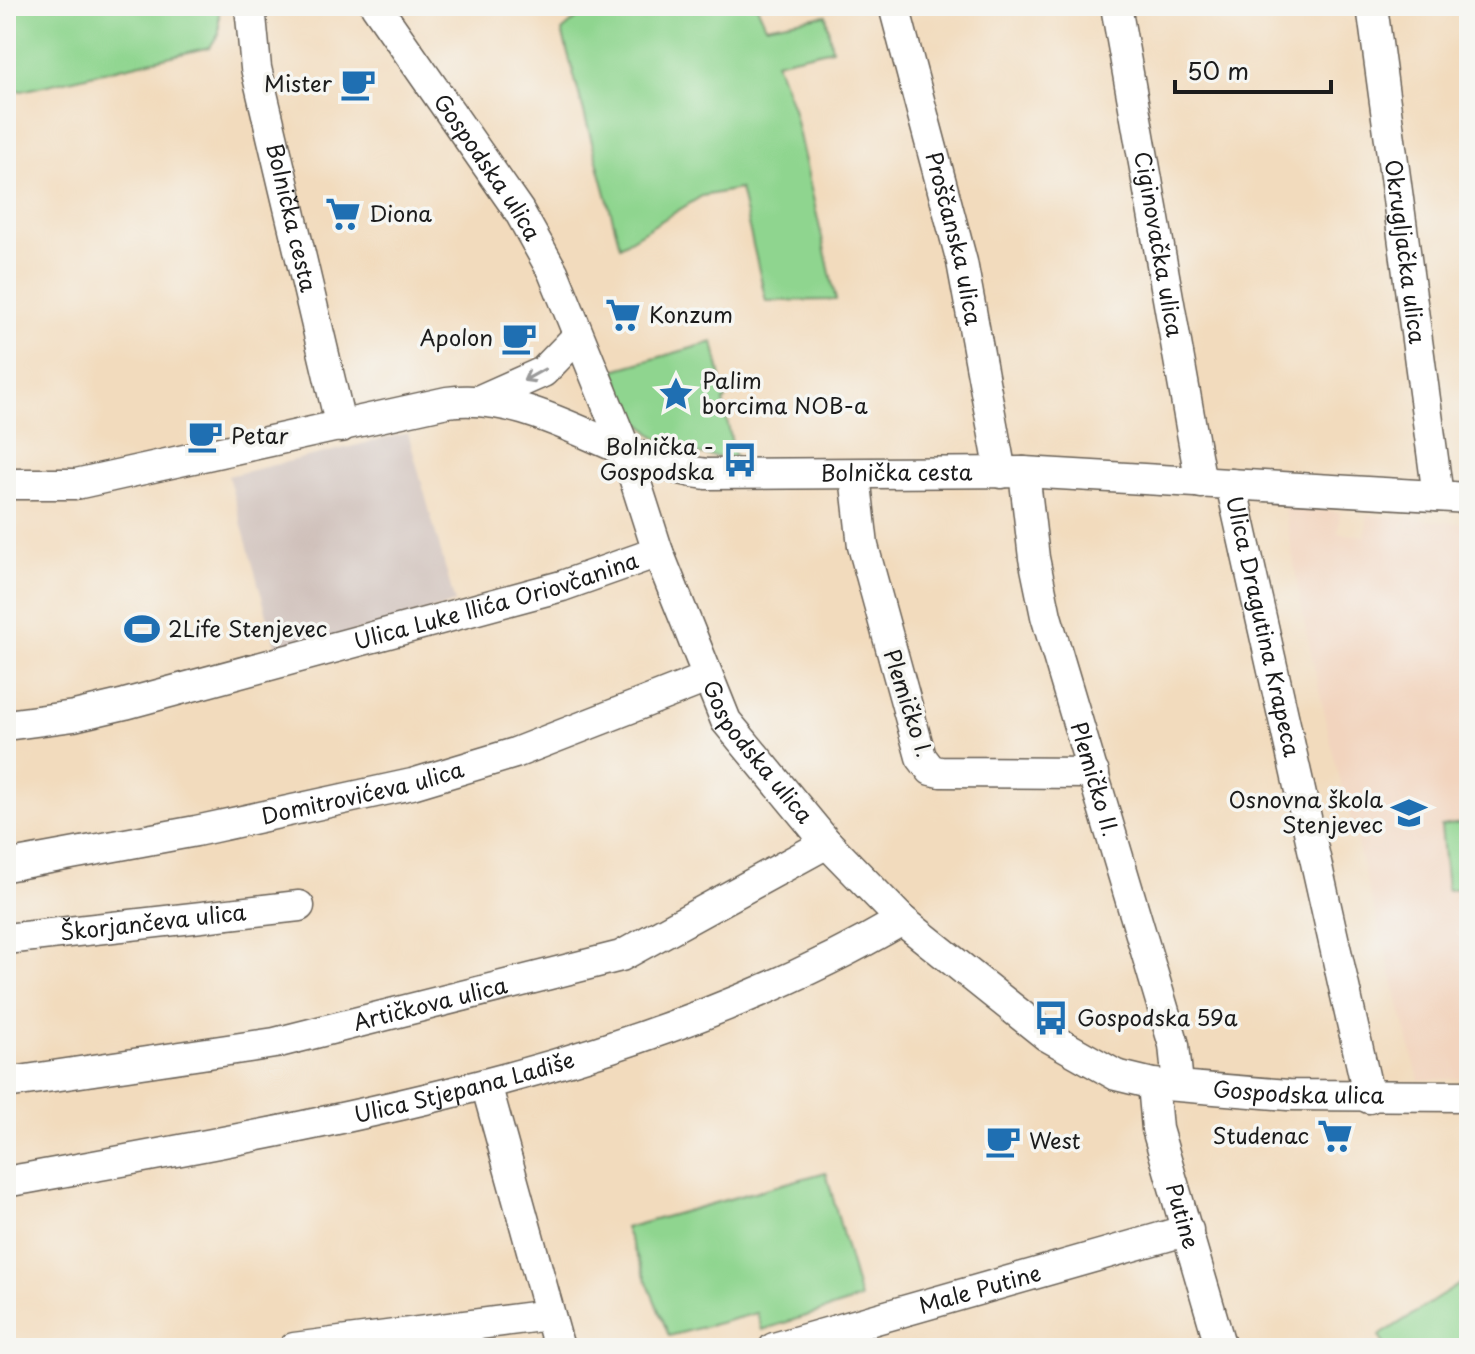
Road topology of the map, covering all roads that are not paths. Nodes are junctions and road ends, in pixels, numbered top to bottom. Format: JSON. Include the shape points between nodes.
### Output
{"nodes":[{"id":1,"x":250,"y":6,"type":"edge"},
{"id":2,"x":376,"y":6,"type":"edge"},
{"id":3,"x":894,"y":6,"type":"edge"},
{"id":4,"x":1116,"y":6,"type":"edge"},
{"id":5,"x":1372,"y":6,"type":"edge"},
{"id":6,"x":578,"y":336,"type":"junction"},
{"id":7,"x":480,"y":400,"type":"junction"},
{"id":8,"x":341,"y":427,"type":"junction"},
{"id":9,"x":625,"y":449,"type":"junction"},
{"id":10,"x":1013,"y":472,"type":"junction"},
{"id":11,"x":855,"y":475,"type":"junction"},
{"id":12,"x":1201,"y":483,"type":"junction"},
{"id":13,"x":6,"y":484,"type":"edge"},
{"id":14,"x":1231,"y":484,"type":"junction"},
{"id":15,"x":1438,"y":496,"type":"junction"},
{"id":16,"x":1469,"y":498,"type":"edge"},
{"id":17,"x":658,"y":552,"type":"junction"},
{"id":18,"x":707,"y":678,"type":"junction"},
{"id":19,"x":6,"y":725,"type":"edge"},
{"id":20,"x":1094,"y":773,"type":"junction"},
{"id":21,"x":827,"y":843,"type":"junction"},
{"id":22,"x":6,"y":866,"type":"edge"},
{"id":23,"x":299,"y":906,"type":"dead end"},
{"id":24,"x":902,"y":920,"type":"junction"},
{"id":25,"x":6,"y":939,"type":"edge"},
{"id":26,"x":6,"y":1083,"type":"edge"},
{"id":27,"x":486,"y":1084,"type":"junction"},
{"id":28,"x":1165,"y":1084,"type":"junction"},
{"id":29,"x":1469,"y":1096,"type":"edge"},
{"id":30,"x":1369,"y":1098,"type":"junction"},
{"id":31,"x":6,"y":1182,"type":"edge"},
{"id":32,"x":1188,"y":1230,"type":"junction"},
{"id":33,"x":549,"y":1315,"type":"junction"},
{"id":34,"x":828,"y":1341,"type":"edge"},
{"id":35,"x":294,"y":1348,"type":"edge"},
{"id":36,"x":559,"y":1348,"type":"edge"},
{"id":37,"x":774,"y":1348,"type":"edge"},
{"id":38,"x":1221,"y":1348,"type":"edge"}],
"edges":[{"from":1,"to":8,"type":"street","name":"Bolnička cesta","via":[[256,68]]},
{"from":2,"to":6,"type":"street","name":"Gospodska ulica","via":[[519,211],[553,272]]},
{"from":3,"to":10,"type":"street","name":"Proščanska ulica"},
{"from":4,"to":12,"type":"street","name":"Ciginovačka ulica"},
{"from":5,"to":15,"type":"street","name":"Okrugljačka ulica"},
{"from":6,"to":7,"type":"street","one_way":true,"via":[[543,372]]},
{"from":6,"to":9,"type":"street","name":"Gospodska ulica"},
{"from":7,"to":8,"type":"street","name":"Bolnička cesta","via":[[447,402]]},
{"from":7,"to":9,"type":"street","name":"Bolnička cesta","via":[[543,416]]},
{"from":8,"to":13,"type":"street","name":"Bolnička cesta","via":[[76,484]]},
{"from":9,"to":11,"type":"street","name":"Bolnička cesta","via":[[688,472]]},
{"from":9,"to":17,"type":"street","name":"Gospodska ulica"},
{"from":10,"to":11,"type":"street","name":"Bolnička cesta"},
{"from":10,"to":12,"type":"street","name":"Bolnička cesta"},
{"from":10,"to":20,"type":"street","name":"Plemičko II.","via":[[1046,616]]},
{"from":11,"to":20,"type":"street","name":"Plemičko I.","via":[[863,546],[921,757],[931,770]]},
{"from":12,"to":14,"type":"street","name":"Bolnička cesta"},
{"from":14,"to":15,"type":"street","name":"Bolnička cesta"},
{"from":14,"to":30,"type":"street","name":"Ulica Dragutina Krapeca"},
{"from":15,"to":16,"type":"street","name":"Bolnička cesta"},
{"from":17,"to":18,"type":"street","name":"Gospodska ulica"},
{"from":17,"to":19,"type":"street","name":"Ulica Luke Ilića Oriovčanina","via":[[562,586],[125,704]]},
{"from":18,"to":21,"type":"street","name":"Gospodska ulica","via":[[726,721]]},
{"from":18,"to":22,"type":"street","name":"Domitrovićeva ulica","via":[[515,753],[412,784]]},
{"from":20,"to":28,"type":"street","name":"Plemičko II.","via":[[1174,1045]]},
{"from":21,"to":24,"type":"street","name":"Gospodska ulica"},
{"from":21,"to":26,"type":"street","name":"Artičkova ulica","via":[[621,956],[275,1043]]},
{"from":23,"to":25,"type":"street","name":"Škorjančeva ulica"},
{"from":24,"to":27,"type":"street","name":"Ulica Stjepana Ladiše","via":[[740,999],[666,1028]]},
{"from":24,"to":28,"type":"street","name":"Gospodska ulica","via":[[1047,1036],[1116,1075]]},
{"from":27,"to":31,"type":"street","name":"Ulica Stjepana Ladiše","via":[[270,1133]]},
{"from":27,"to":33,"type":"street"},
{"from":28,"to":30,"type":"street","name":"Gospodska ulica"},
{"from":28,"to":32,"type":"street","name":"Putine","via":[[1157,1129]]},
{"from":29,"to":30,"type":"street","name":"Gospodska ulica"},
{"from":32,"to":34,"type":"street","name":"Male Putine"},
{"from":32,"to":38,"type":"street","name":"Putine"},
{"from":33,"to":35,"type":"street"},
{"from":33,"to":36,"type":"street"},
{"from":34,"to":37,"type":"street","name":"Male Putine"}]}
